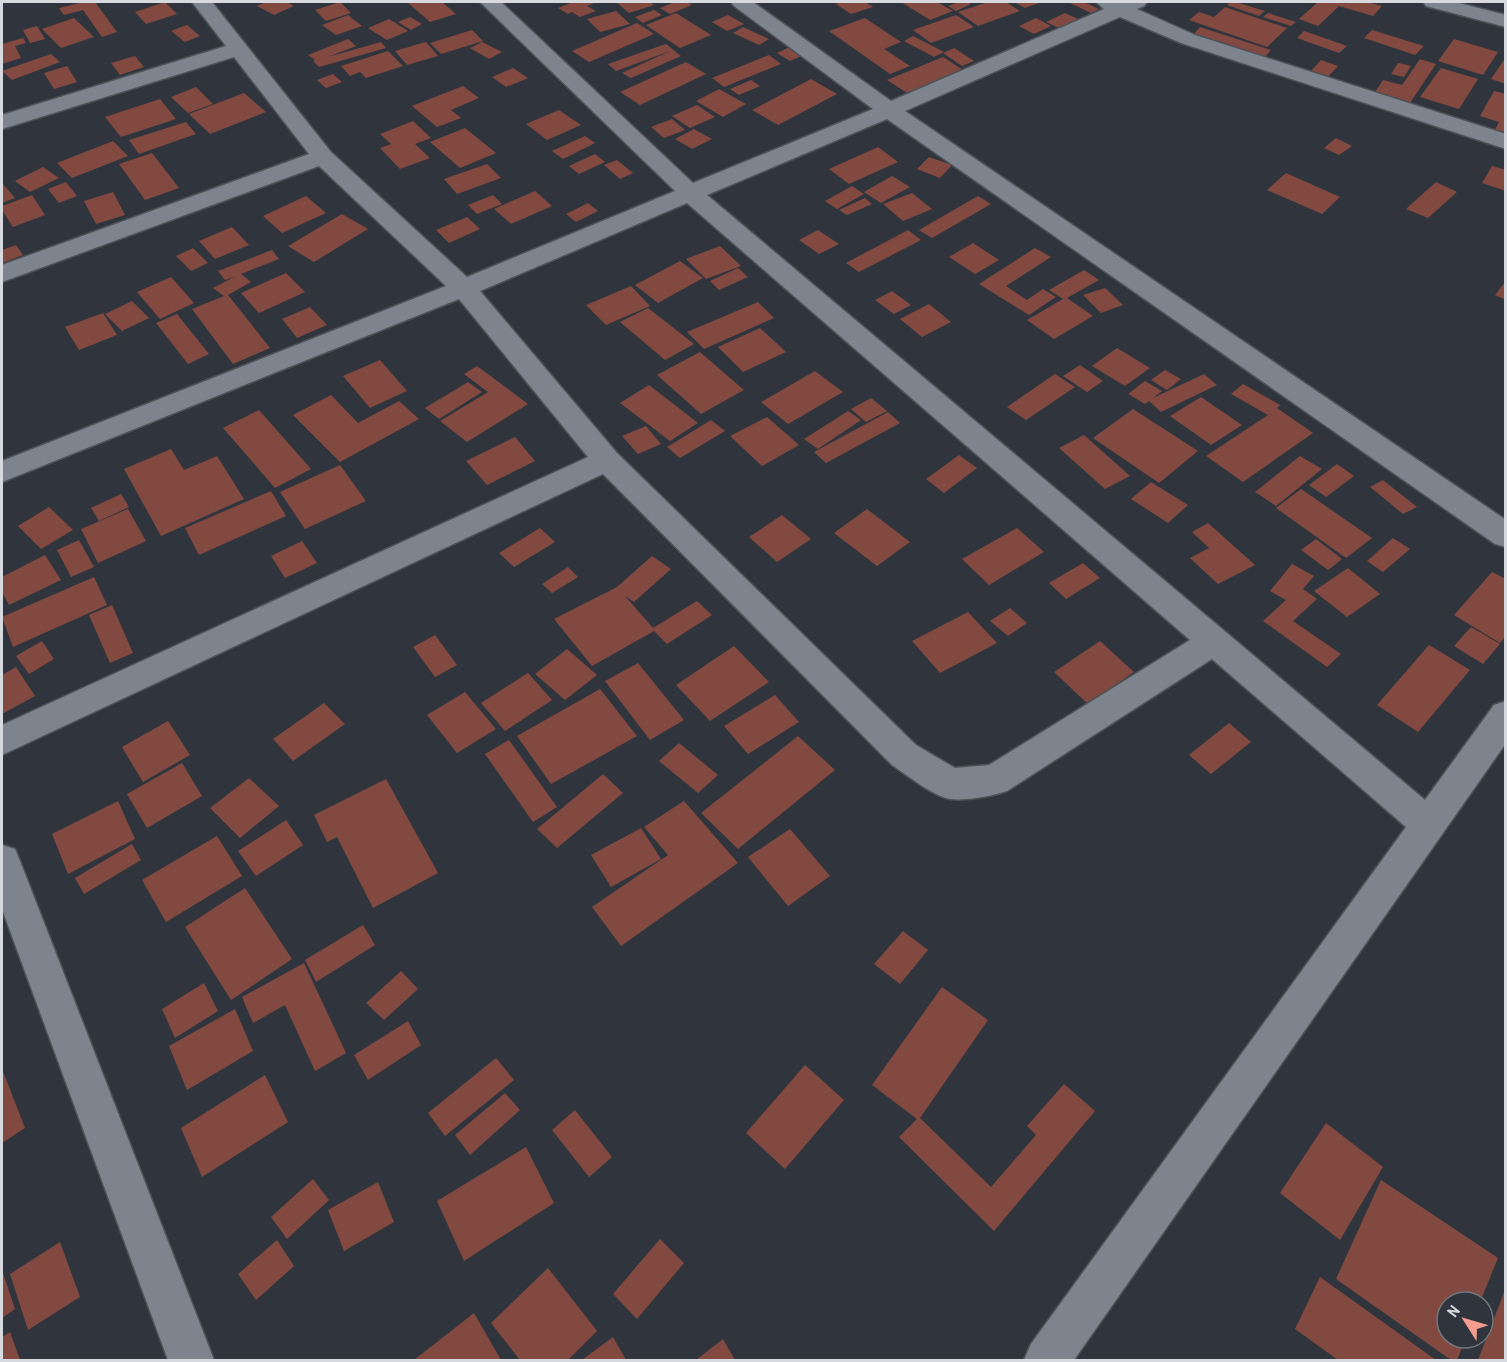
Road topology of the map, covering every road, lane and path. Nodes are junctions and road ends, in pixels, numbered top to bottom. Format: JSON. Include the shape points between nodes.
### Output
{"nodes":[{"id":1,"x":202,"y":2,"type":"edge"},
{"id":2,"x":490,"y":2,"type":"edge"},
{"id":3,"x":741,"y":2,"type":"edge"},
{"id":4,"x":1433,"y":2,"type":"edge"},
{"id":5,"x":1121,"y":4,"type":"edge"},
{"id":6,"x":1506,"y":21,"type":"edge"},
{"id":7,"x":238,"y":49,"type":"junction"},
{"id":8,"x":890,"y":110,"type":"junction"},
{"id":9,"x":2,"y":122,"type":"edge"},
{"id":10,"x":1506,"y":142,"type":"edge"},
{"id":11,"x":323,"y":157,"type":"junction"},
{"id":12,"x":690,"y":193,"type":"junction"},
{"id":13,"x":2,"y":274,"type":"edge"},
{"id":14,"x":464,"y":288,"type":"junction"},
{"id":15,"x":607,"y":460,"type":"junction"},
{"id":16,"x":2,"y":472,"type":"edge"},
{"id":17,"x":1506,"y":536,"type":"edge"},
{"id":18,"x":1214,"y":641,"type":"junction"},
{"id":19,"x":1506,"y":715,"type":"edge"},
{"id":20,"x":2,"y":741,"type":"edge"},
{"id":21,"x":1428,"y":824,"type":"junction"},
{"id":22,"x":2,"y":861,"type":"edge"},
{"id":23,"x":191,"y":1360,"type":"edge"},
{"id":24,"x":1047,"y":1360,"type":"edge"}],
"edges":[{"from":1,"to":7,"type":"street"},
{"from":2,"to":12,"type":"street"},
{"from":3,"to":8,"type":"street"},
{"from":4,"to":6,"type":"street"},
{"from":5,"to":8,"type":"street"},
{"from":5,"to":10,"type":"street","via":[[1149,24],[1188,39]]},
{"from":7,"to":9,"type":"street"},
{"from":7,"to":11,"type":"street"},
{"from":8,"to":12,"type":"street"},
{"from":8,"to":17,"type":"street"},
{"from":11,"to":13,"type":"street"},
{"from":11,"to":14,"type":"street"},
{"from":12,"to":14,"type":"street"},
{"from":12,"to":18,"type":"street"},
{"from":14,"to":15,"type":"street"},
{"from":14,"to":16,"type":"street"},
{"from":15,"to":18,"type":"street","via":[[904,755],[951,784],[995,780]]},
{"from":15,"to":20,"type":"street"},
{"from":18,"to":21,"type":"street"},
{"from":19,"to":21,"type":"street"},
{"from":21,"to":24,"type":"street"},
{"from":22,"to":23,"type":"street"}]}
